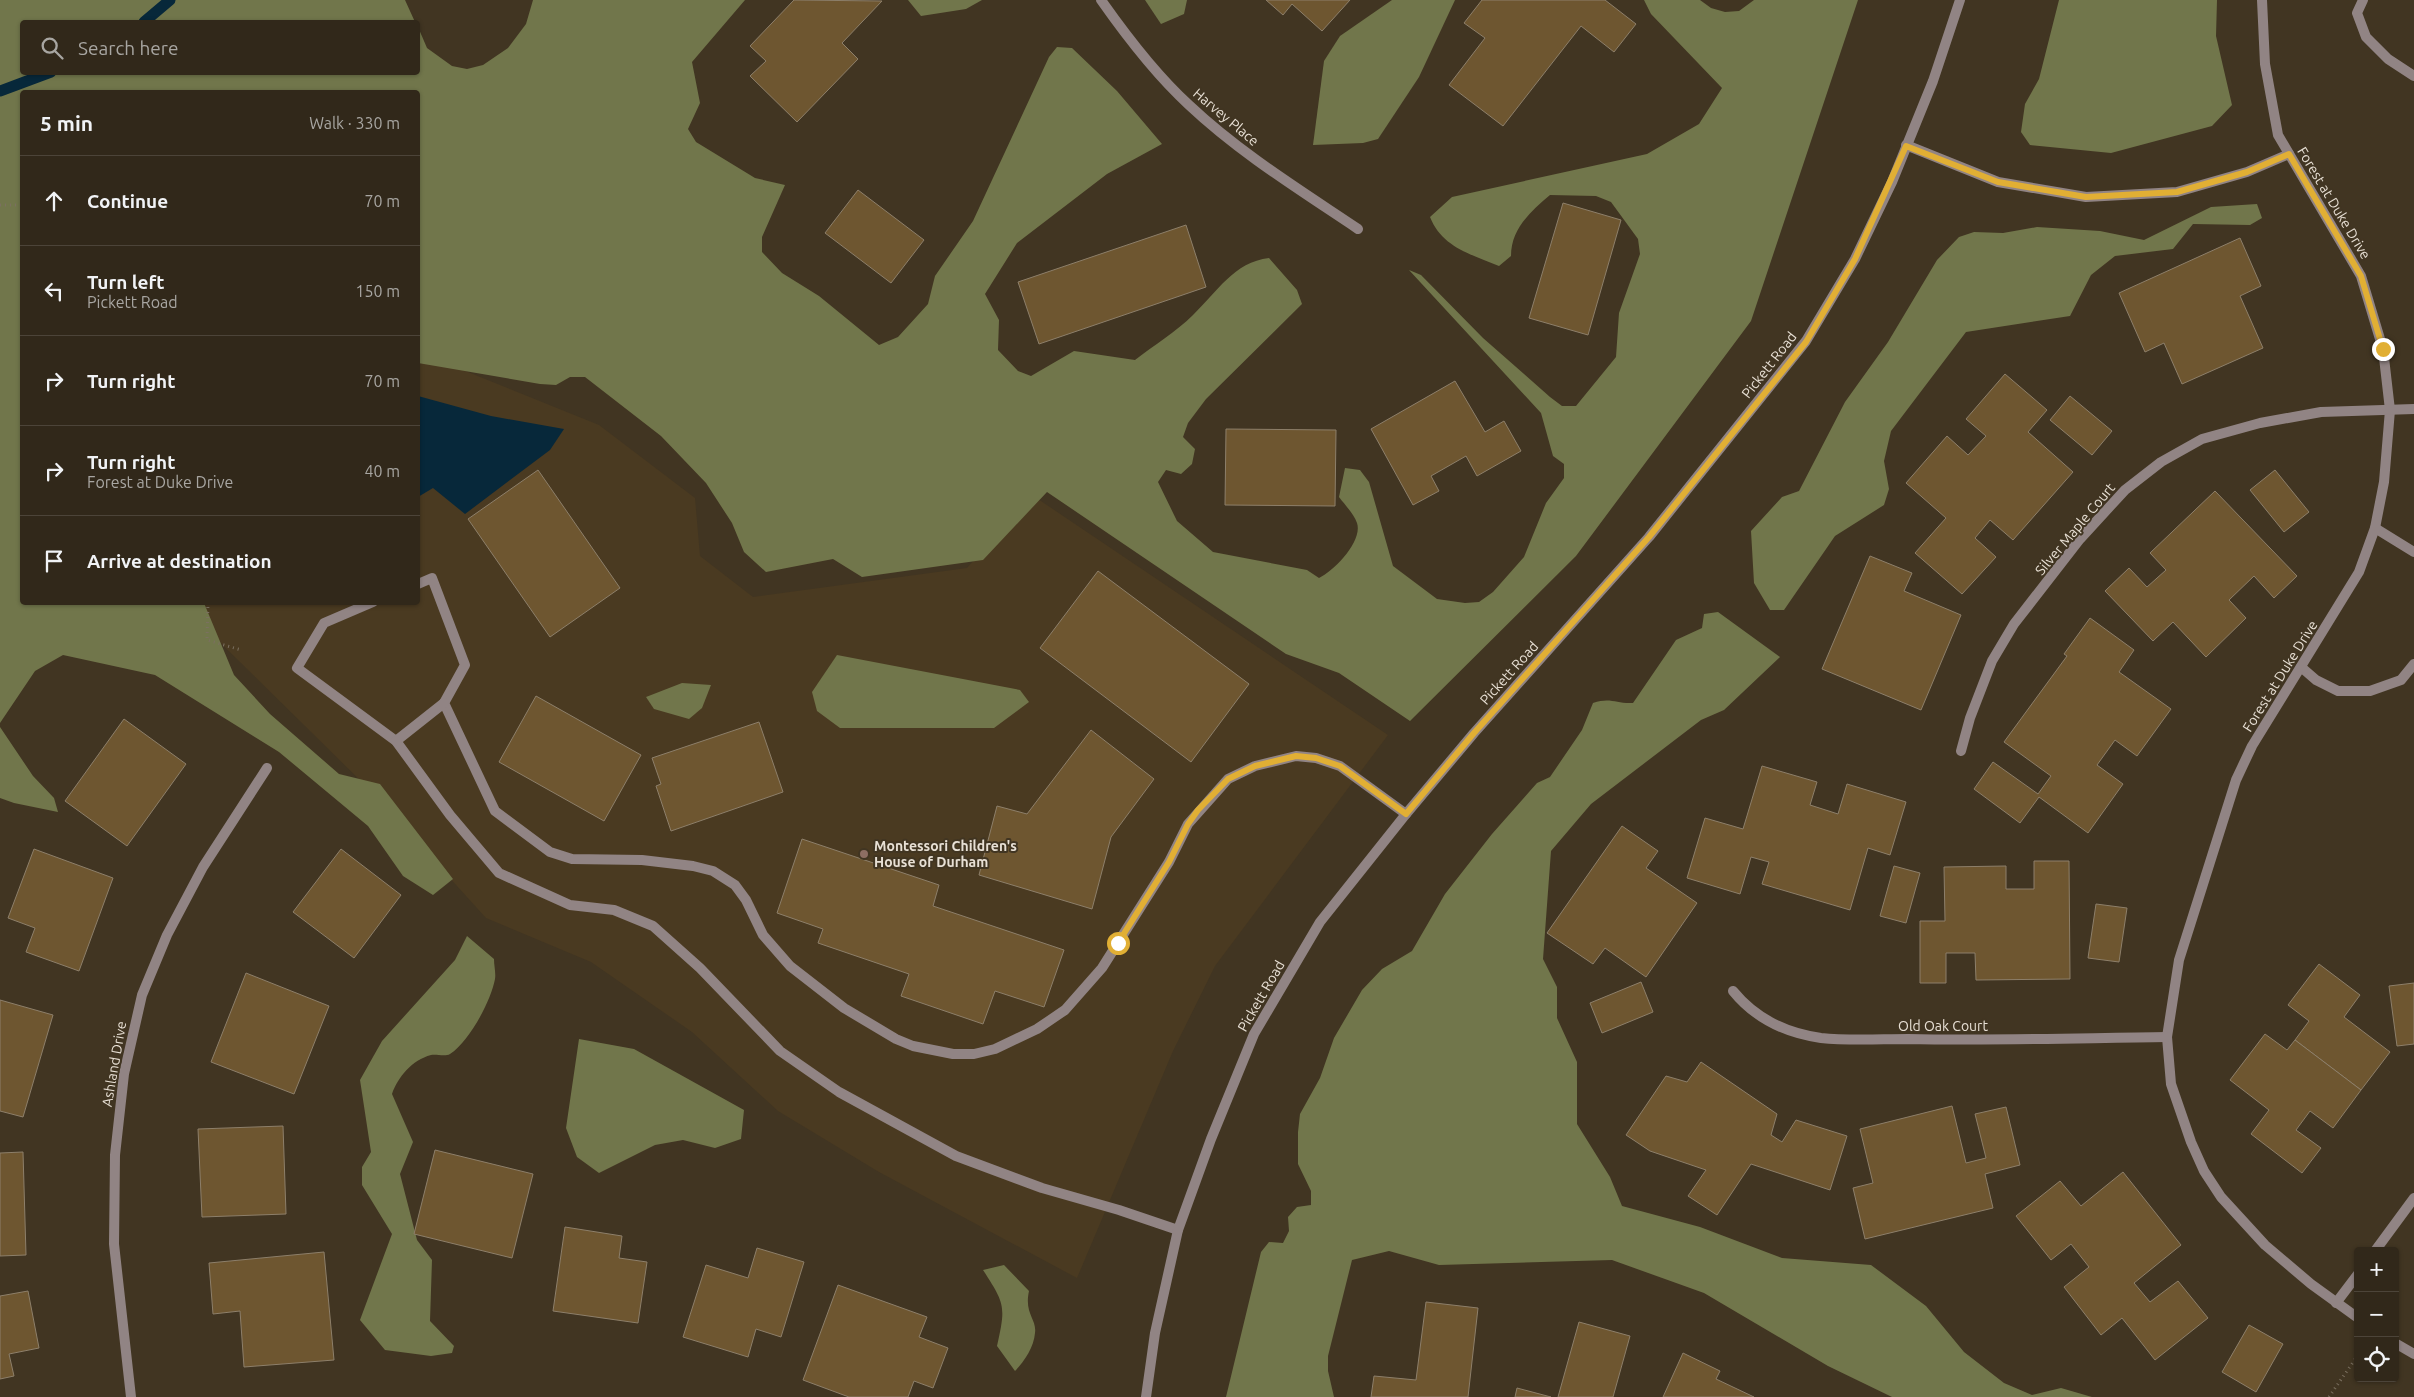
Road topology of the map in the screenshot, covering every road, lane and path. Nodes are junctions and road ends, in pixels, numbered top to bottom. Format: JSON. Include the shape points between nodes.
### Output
{"nodes":[{"id":1,"x":1101,"y":0,"type":"edge"},
{"id":2,"x":1960,"y":0,"type":"edge"},
{"id":3,"x":2262,"y":0,"type":"edge"},
{"id":4,"x":2363,"y":0,"type":"edge"},
{"id":5,"x":2414,"y":76,"type":"edge"},
{"id":6,"x":1906,"y":146,"type":"junction"},
{"id":7,"x":2289,"y":154,"type":"junction"},
{"id":8,"x":0,"y":205,"type":"edge"},
{"id":9,"x":20,"y":205,"type":"edge"},
{"id":10,"x":1358,"y":230,"type":"dead end"},
{"id":11,"x":2414,"y":409,"type":"edge"},
{"id":12,"x":2390,"y":410,"type":"junction"},
{"id":13,"x":2375,"y":528,"type":"junction"},
{"id":14,"x":2414,"y":552,"type":"edge"},
{"id":15,"x":420,"y":583,"type":"edge"},
{"id":16,"x":208,"y":605,"type":"edge"},
{"id":17,"x":366,"y":605,"type":"edge"},
{"id":18,"x":241,"y":650,"type":"dead end"},
{"id":19,"x":2414,"y":664,"type":"edge"},
{"id":20,"x":2301,"y":667,"type":"junction"},
{"id":21,"x":444,"y":704,"type":"junction"},
{"id":22,"x":396,"y":741,"type":"junction"},
{"id":23,"x":1961,"y":751,"type":"dead end"},
{"id":24,"x":267,"y":768,"type":"dead end"},
{"id":25,"x":1406,"y":814,"type":"junction"},
{"id":26,"x":1733,"y":990,"type":"dead end"},
{"id":27,"x":2167,"y":1037,"type":"junction"},
{"id":28,"x":2414,"y":1198,"type":"edge"},
{"id":29,"x":1178,"y":1230,"type":"junction"},
{"id":30,"x":2378,"y":1247,"type":"edge"},
{"id":31,"x":2354,"y":1279,"type":"edge"},
{"id":32,"x":2336,"y":1303,"type":"junction"},
{"id":33,"x":2354,"y":1315,"type":"edge"},
{"id":34,"x":2399,"y":1345,"type":"edge"},
{"id":35,"x":2414,"y":1354,"type":"edge"},
{"id":36,"x":2354,"y":1361,"type":"edge"},
{"id":37,"x":130,"y":1397,"type":"edge"},
{"id":38,"x":1146,"y":1397,"type":"edge"},
{"id":39,"x":2329,"y":1397,"type":"edge"}],
"edges":[{"from":1,"to":10,"type":"street","name":"Harvey Place","via":[[1136,48],[1188,105],[1247,154]]},
{"from":2,"to":6,"type":"street","name":"Pickett Road","via":[[1933,81]]},
{"from":3,"to":7,"type":"street","name":"Forest at Duke Drive","via":[[2265,64],[2278,135]]},
{"from":4,"to":5,"type":"street","via":[[2358,13],[2366,37],[2388,60]]},
{"from":6,"to":7,"type":"street","via":[[1998,182],[2086,197],[2177,192],[2247,172]]},
{"from":6,"to":25,"type":"street","name":"Pickett Road","via":[[1855,259],[1806,342],[1649,537]]},
{"from":7,"to":12,"type":"street","name":"Forest at Duke Drive","via":[[2361,276],[2383,349]]},
{"from":8,"to":9,"type":"path"},
{"from":11,"to":12,"type":"street","name":"Silver Maple Court"},
{"from":12,"to":13,"type":"street","name":"Forest at Duke Drive","via":[[2384,482]]},
{"from":12,"to":23,"type":"street","name":"Silver Maple Court","via":[[2321,412],[2260,423],[2202,439],[2154,467],[2125,490],[2080,539],[2014,624],[1992,661]]},
{"from":13,"to":14,"type":"street"},
{"from":13,"to":20,"type":"street","name":"Forest at Duke Drive","via":[[2359,572]]},
{"from":15,"to":21,"type":"street","via":[[432,578],[464,665]]},
{"from":16,"to":18,"type":"path","via":[[207,640]]},
{"from":17,"to":22,"type":"street","via":[[324,623],[297,668]]},
{"from":19,"to":20,"type":"street","via":[[2401,680],[2370,691],[2338,691],[2316,680]]},
{"from":20,"to":27,"type":"street","name":"Forest at Duke Drive","via":[[2252,746],[2236,780],[2179,960]]},
{"from":21,"to":22,"type":"street"},
{"from":21,"to":25,"type":"street","via":[[494,811],[550,852],[572,858],[693,866],[713,872],[735,885],[763,935],[790,966],[844,1008],[896,1039],[913,1046],[954,1054],[995,1049],[1037,1029],[1065,1010],[1102,968],[1169,862],[1188,824],[1228,779],[1255,766],[1296,756],[1316,758],[1340,766]]},
{"from":22,"to":29,"type":"street","via":[[450,815],[499,873],[570,905],[614,910],[653,926],[700,968],[780,1051],[838,1092],[956,1156],[1042,1188]]},
{"from":24,"to":37,"type":"street","name":"Ashland Drive","via":[[204,867],[166,935],[142,995],[124,1074],[115,1155],[114,1244]]},
{"from":25,"to":29,"type":"street","name":"Pickett Road","via":[[1320,922],[1254,1034]]},
{"from":26,"to":27,"type":"street","name":"Old Oak Court","via":[[1744,1005],[1761,1018],[1820,1038]]},
{"from":27,"to":32,"type":"street","name":"Forest at Duke Drive","via":[[2171,1084],[2190,1142],[2204,1171],[2221,1197],[2265,1245]]},
{"from":28,"to":30,"type":"street"},
{"from":29,"to":38,"type":"street","name":"Pickett Road","via":[[1155,1333]]},
{"from":31,"to":32,"type":"street"},
{"from":32,"to":33,"type":"street","name":"Forest at Duke Drive"},
{"from":34,"to":35,"type":"street"},
{"from":36,"to":39,"type":"path"}]}
